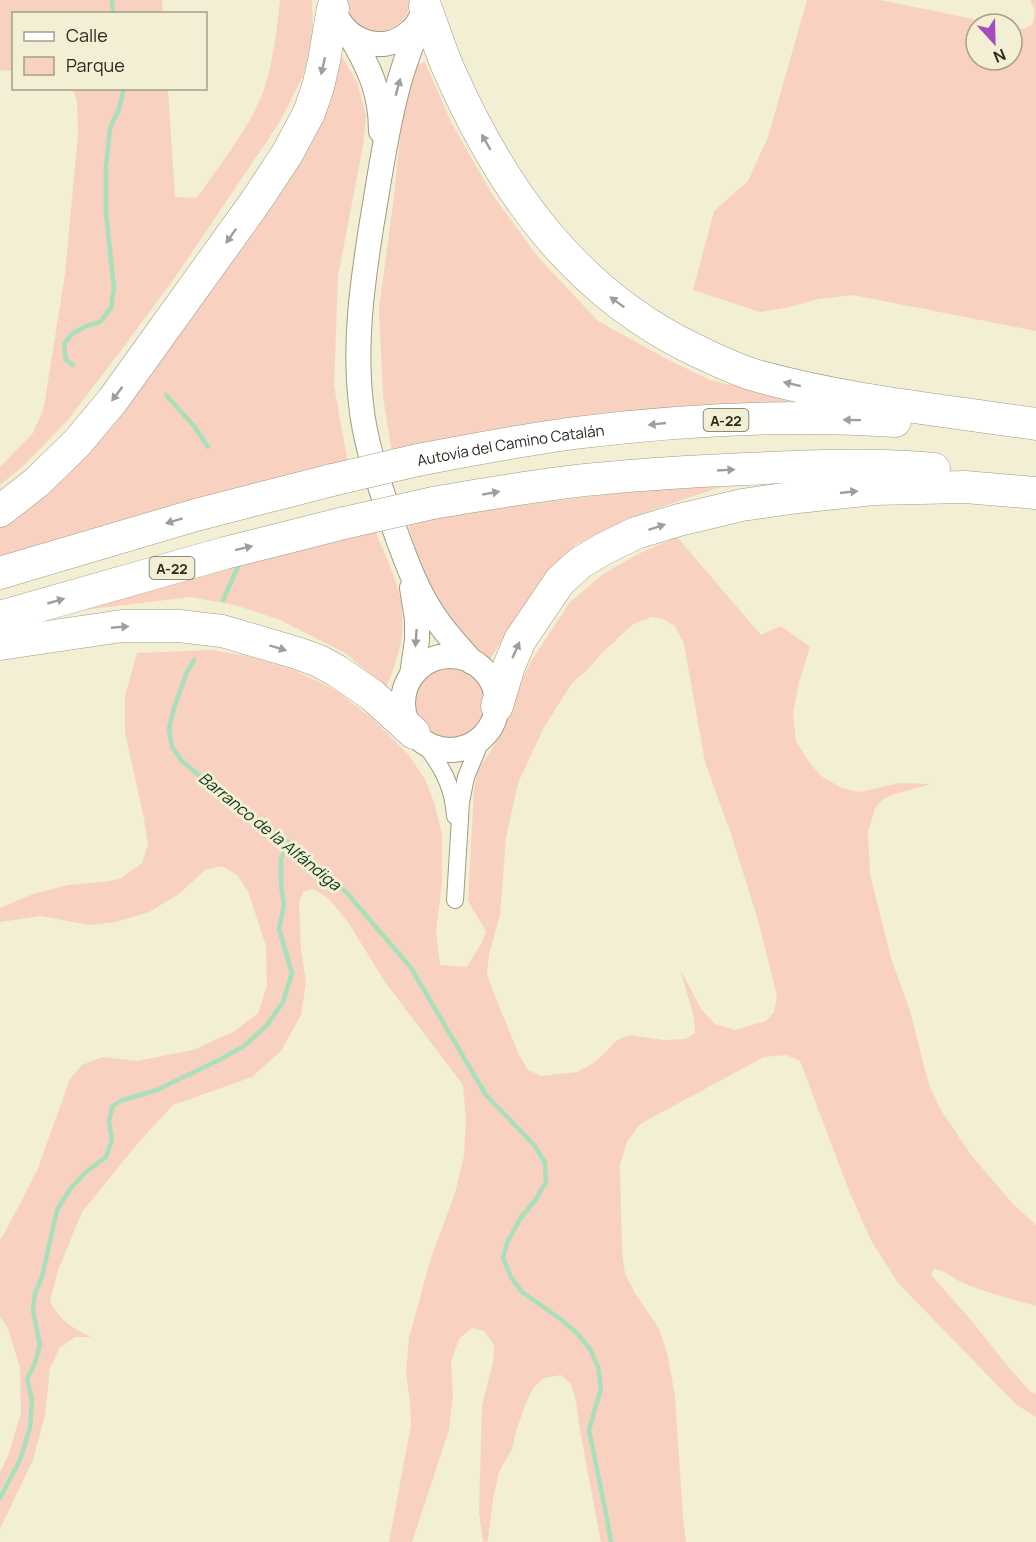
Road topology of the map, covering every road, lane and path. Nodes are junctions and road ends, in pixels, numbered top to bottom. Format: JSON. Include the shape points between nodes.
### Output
{"nodes":[{"id":1,"x":332,"y":4,"type":"edge"},
{"id":2,"x":425,"y":6,"type":"edge"},
{"id":3,"x":351,"y":35,"type":"junction"},
{"id":4,"x":381,"y":165,"type":"junction"},
{"id":5,"x":1036,"y":424,"type":"edge"},
{"id":6,"x":1036,"y":435,"type":"edge"},
{"id":7,"x":1036,"y":480,"type":"edge"},
{"id":8,"x":1036,"y":493,"type":"edge"},
{"id":9,"x":0,"y":511,"type":"edge"},
{"id":10,"x":406,"y":561,"type":"junction"},
{"id":11,"x":0,"y":573,"type":"edge"},
{"id":12,"x":0,"y":617,"type":"edge"},
{"id":13,"x":0,"y":644,"type":"edge"},
{"id":14,"x":472,"y":662,"type":"junction"},
{"id":15,"x":412,"y":675,"type":"junction"},
{"id":16,"x":497,"y":706,"type":"junction"},
{"id":17,"x":483,"y":736,"type":"junction"},
{"id":18,"x":418,"y":737,"type":"junction"},
{"id":19,"x":457,"y":859,"type":"junction"},
{"id":20,"x":455,"y":900,"type":"dead end"}],
"edges":[{"from":1,"to":3,"type":"main road","via":[[336,18]]},
{"from":1,"to":9,"type":"highway","one_way":true,"via":[[318,87],[309,114],[287,154],[113,400],[77,443]]},
{"from":2,"to":3,"type":"main road","via":[[411,31],[401,39],[375,44]]},
{"from":4,"to":2,"type":"main road","one_way":true,"via":[[397,91]]},
{"from":5,"to":2,"type":"highway","one_way":true,"via":[[796,386],[716,360],[642,321],[576,266],[527,209],[465,102]]},
{"from":3,"to":4,"type":"main road","via":[[377,93]]},
{"from":4,"to":10,"type":"main road","via":[[362,285],[358,363],[368,446]]},
{"from":6,"to":11,"type":"highway","name":"Autovía del Camino Catalán","number":"A-22","one_way":true,"bridge":true,"via":[[954,424],[770,419],[574,433],[418,460],[332,480]]},
{"from":12,"to":7,"type":"highway","number":"A-22","one_way":true,"bridge":true,"via":[[344,523],[510,490],[694,471],[808,466],[915,467]]},
{"from":16,"to":8,"type":"highway","one_way":true,"via":[[520,640],[560,581],[580,563],[636,533],[742,505],[874,489],[965,487]]},
{"from":10,"to":14,"type":"main road","via":[[436,618]]},
{"from":10,"to":15,"type":"main road","one_way":true,"via":[[417,620]]},
{"from":13,"to":18,"type":"highway","one_way":true,"via":[[122,626],[222,631],[297,653],[337,671],[372,695]]},
{"from":14,"to":15,"type":"main road","via":[[440,657]]},
{"from":14,"to":16,"type":"main road","via":[[490,679]]},
{"from":15,"to":18,"type":"main road","via":[[403,700],[404,713]]},
{"from":16,"to":17,"type":"main road"},
{"from":17,"to":18,"type":"main road","via":[[454,750],[432,746]]},
{"from":17,"to":19,"type":"street","via":[[466,777]]},
{"from":18,"to":19,"type":"street","via":[[440,765],[449,786]]},
{"from":19,"to":20,"type":"street"}]}
